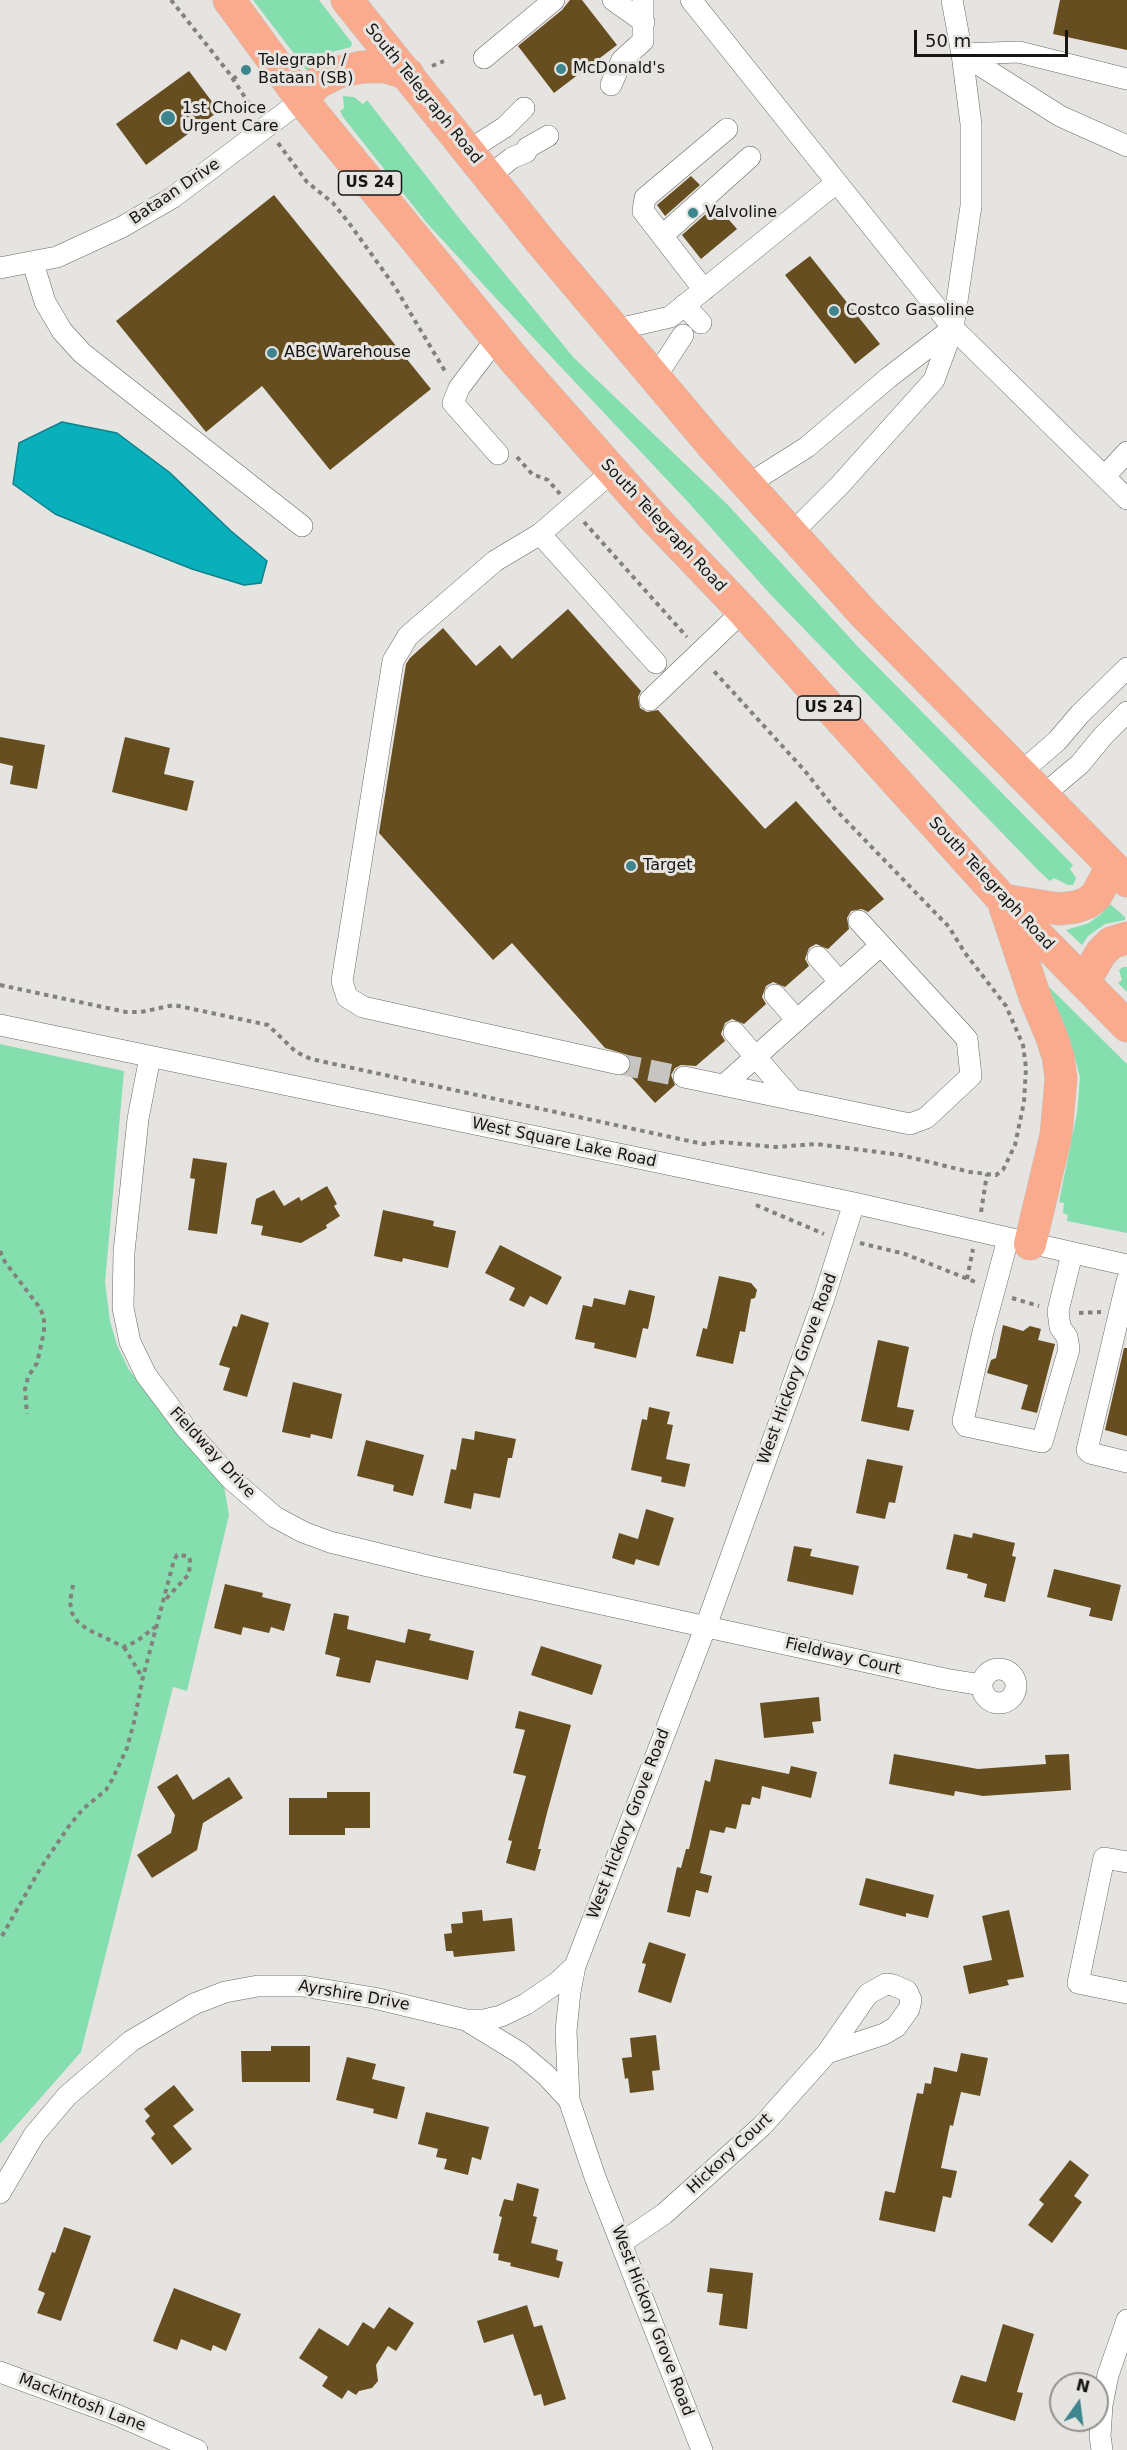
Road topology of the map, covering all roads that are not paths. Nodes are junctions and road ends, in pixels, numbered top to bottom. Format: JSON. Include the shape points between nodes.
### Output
{"nodes":[{"id":1,"x":229,"y":0,"type":"edge"},
{"id":2,"x":347,"y":0,"type":"edge"},
{"id":3,"x":554,"y":0,"type":"edge"},
{"id":4,"x":613,"y":0,"type":"edge"},
{"id":5,"x":643,"y":0,"type":"edge"},
{"id":6,"x":691,"y":0,"type":"edge"},
{"id":7,"x":952,"y":0,"type":"edge"},
{"id":8,"x":644,"y":22,"type":"junction"},
{"id":9,"x":962,"y":54,"type":"junction"},
{"id":10,"x":484,"y":58,"type":"dead end"},
{"id":11,"x":420,"y":70,"type":"junction"},
{"id":12,"x":1127,"y":79,"type":"edge"},
{"id":13,"x":611,"y":85,"type":"dead end"},
{"id":14,"x":302,"y":100,"type":"junction"},
{"id":15,"x":524,"y":108,"type":"dead end"},
{"id":16,"x":727,"y":129,"type":"dead end"},
{"id":17,"x":548,"y":136,"type":"dead end"},
{"id":18,"x":1127,"y":146,"type":"edge"},
{"id":19,"x":469,"y":150,"type":"junction"},
{"id":20,"x":750,"y":157,"type":"dead end"},
{"id":21,"x":489,"y":176,"type":"junction"},
{"id":22,"x":836,"y":183,"type":"junction"},
{"id":23,"x":662,"y":236,"type":"junction"},
{"id":24,"x":33,"y":263,"type":"junction"},
{"id":25,"x":0,"y":268,"type":"edge"},
{"id":26,"x":704,"y":290,"type":"junction"},
{"id":27,"x":684,"y":305,"type":"junction"},
{"id":28,"x":953,"y":328,"type":"junction"},
{"id":29,"x":615,"y":330,"type":"junction"},
{"id":30,"x":497,"y":338,"type":"junction"},
{"id":31,"x":655,"y":378,"type":"junction"},
{"id":32,"x":1127,"y":452,"type":"edge"},
{"id":33,"x":498,"y":454,"type":"dead end"},
{"id":34,"x":613,"y":471,"type":"junction"},
{"id":35,"x":1105,"y":476,"type":"junction"},
{"id":36,"x":747,"y":485,"type":"junction"},
{"id":37,"x":1127,"y":499,"type":"edge"},
{"id":38,"x":302,"y":526,"type":"dead end"},
{"id":39,"x":540,"y":534,"type":"junction"},
{"id":40,"x":791,"y":534,"type":"junction"},
{"id":41,"x":743,"y":611,"type":"junction"},
{"id":42,"x":656,"y":663,"type":"dead end"},
{"id":43,"x":1127,"y":668,"type":"edge"},
{"id":44,"x":650,"y":700,"type":"dead end"},
{"id":45,"x":1127,"y":712,"type":"edge"},
{"id":46,"x":1080,"y":714,"type":"junction"},
{"id":47,"x":1103,"y":736,"type":"junction"},
{"id":48,"x":1020,"y":773,"type":"junction"},
{"id":49,"x":1042,"y":796,"type":"junction"},
{"id":50,"x":1119,"y":874,"type":"edge"},
{"id":51,"x":1003,"y":900,"type":"junction"},
{"id":52,"x":859,"y":921,"type":"dead end"},
{"id":53,"x":1127,"y":938,"type":"edge"},
{"id":54,"x":881,"y":945,"type":"junction"},
{"id":55,"x":818,"y":957,"type":"dead end"},
{"id":56,"x":839,"y":981,"type":"junction"},
{"id":57,"x":1084,"y":982,"type":"junction"},
{"id":58,"x":775,"y":995,"type":"dead end"},
{"id":59,"x":796,"y":1019,"type":"junction"},
{"id":60,"x":0,"y":1025,"type":"edge"},
{"id":61,"x":1127,"y":1026,"type":"edge"},
{"id":62,"x":734,"y":1032,"type":"dead end"},
{"id":63,"x":755,"y":1056,"type":"junction"},
{"id":64,"x":150,"y":1057,"type":"junction"},
{"id":65,"x":619,"y":1064,"type":"tunnel mouth"},
{"id":66,"x":684,"y":1077,"type":"tunnel mouth"},
{"id":67,"x":724,"y":1085,"type":"junction"},
{"id":68,"x":793,"y":1100,"type":"junction"},
{"id":69,"x":854,"y":1203,"type":"junction"},
{"id":70,"x":1019,"y":1242,"type":"junction"},
{"id":71,"x":1072,"y":1254,"type":"junction"},
{"id":72,"x":1127,"y":1265,"type":"edge"},
{"id":73,"x":1127,"y":1281,"type":"edge"},
{"id":74,"x":1127,"y":1462,"type":"edge"},
{"id":75,"x":706,"y":1626,"type":"junction"},
{"id":76,"x":982,"y":1685,"type":"dead end"},
{"id":77,"x":1127,"y":1862,"type":"edge"},
{"id":78,"x":575,"y":1966,"type":"junction"},
{"id":79,"x":1127,"y":1993,"type":"edge"},
{"id":80,"x":466,"y":2020,"type":"junction"},
{"id":81,"x":827,"y":2053,"type":"dead end"},
{"id":82,"x":569,"y":2100,"type":"junction"},
{"id":83,"x":0,"y":2193,"type":"edge"},
{"id":84,"x":621,"y":2243,"type":"junction"},
{"id":85,"x":1127,"y":2320,"type":"edge"},
{"id":86,"x":0,"y":2372,"type":"edge"},
{"id":87,"x":197,"y":2450,"type":"edge"},
{"id":88,"x":702,"y":2450,"type":"edge"},
{"id":89,"x":1102,"y":2450,"type":"edge"}],
"edges":[{"from":1,"to":14,"type":"highway","name":"South Telegraph Road","number":"US 24"},
{"from":2,"to":11,"type":"highway","name":"South Telegraph Road"},
{"from":3,"to":10,"type":"street"},
{"from":4,"to":8,"type":"street"},
{"from":5,"to":8,"type":"street"},
{"from":6,"to":22,"type":"street"},
{"from":7,"to":9,"type":"street"},
{"from":8,"to":13,"type":"street","via":[[643,41],[622,60]]},
{"from":9,"to":12,"type":"street","via":[[1019,52]]},
{"from":9,"to":18,"type":"street","via":[[1060,116]]},
{"from":9,"to":28,"type":"street","via":[[971,124],[970,206]]},
{"from":11,"to":14,"type":"highway","via":[[362,66],[317,83]]},
{"from":11,"to":19,"type":"highway","name":"South Telegraph Road"},
{"from":14,"to":24,"type":"street","name":"Bataan Drive","via":[[154,209],[80,248]]},
{"from":14,"to":30,"type":"highway","name":"South Telegraph Road","number":"US 24"},
{"from":15,"to":19,"type":"street","via":[[505,127]]},
{"from":16,"to":23,"type":"street","via":[[645,198],[643,211]]},
{"from":17,"to":21,"type":"street"},
{"from":19,"to":21,"type":"highway","name":"South Telegraph Road"},
{"from":20,"to":23,"type":"street"},
{"from":21,"to":29,"type":"highway","name":"South Telegraph Road"},
{"from":22,"to":26,"type":"street"},
{"from":22,"to":28,"type":"street"},
{"from":23,"to":26,"type":"street"},
{"from":24,"to":25,"type":"street","name":"Bataan Drive"},
{"from":24,"to":38,"type":"street","via":[[45,302],[62,331],[82,353]]},
{"from":26,"to":27,"type":"street"},
{"from":27,"to":29,"type":"street","via":[[670,317]]},
{"from":27,"to":31,"type":"street","via":[[692,329]]},
{"from":28,"to":35,"type":"street"},
{"from":28,"to":36,"type":"street","via":[[807,447]]},
{"from":28,"to":40,"type":"street","via":[[934,380]]},
{"from":29,"to":31,"type":"highway","name":"South Telegraph Road"},
{"from":30,"to":33,"type":"street","via":[[459,388],[453,403]]},
{"from":30,"to":34,"type":"highway","name":"South Telegraph Road","number":"US 24"},
{"from":31,"to":36,"type":"highway","name":"South Telegraph Road"},
{"from":32,"to":35,"type":"street"},
{"from":34,"to":39,"type":"street"},
{"from":34,"to":41,"type":"highway","name":"South Telegraph Road","number":"US 24"},
{"from":35,"to":37,"type":"street"},
{"from":36,"to":40,"type":"highway","name":"South Telegraph Road"},
{"from":39,"to":42,"type":"street"},
{"from":39,"to":65,"type":"street","via":[[495,561],[416,628],[393,661],[342,981],[347,997],[363,1007]]},
{"from":40,"to":48,"type":"highway","name":"South Telegraph Road"},
{"from":41,"to":44,"type":"street"},
{"from":41,"to":51,"type":"highway","name":"South Telegraph Road","number":"US 24"},
{"from":43,"to":46,"type":"street"},
{"from":45,"to":47,"type":"street"},
{"from":46,"to":47,"type":"street"},
{"from":46,"to":48,"type":"street","via":[[1057,741]]},
{"from":47,"to":49,"type":"street","via":[[1080,764]]},
{"from":48,"to":49,"type":"highway","name":"South Telegraph Road"},
{"from":49,"to":50,"type":"highway","name":"South Telegraph Road"},
{"from":50,"to":51,"type":"highway","via":[[1076,908]]},
{"from":51,"to":57,"type":"highway","name":"South Telegraph Road","number":"US 24"},
{"from":51,"to":70,"type":"highway","via":[[1035,997],[1052,1035],[1061,1078],[1056,1135]]},
{"from":52,"to":54,"type":"street"},
{"from":53,"to":57,"type":"highway","via":[[1111,943],[1101,953]]},
{"from":54,"to":56,"type":"street"},
{"from":54,"to":68,"type":"street","via":[[967,1039],[971,1076],[926,1118],[910,1124]]},
{"from":55,"to":56,"type":"street"},
{"from":56,"to":59,"type":"street"},
{"from":57,"to":61,"type":"highway","name":"South Telegraph Road","number":"US 24"},
{"from":58,"to":59,"type":"street"},
{"from":59,"to":63,"type":"street"},
{"from":60,"to":64,"type":"street","name":"West Square Lake Road"},
{"from":62,"to":63,"type":"street"},
{"from":63,"to":67,"type":"street"},
{"from":63,"to":68,"type":"street"},
{"from":64,"to":69,"type":"street","name":"West Square Lake Road"},
{"from":64,"to":75,"type":"street","name":"Fieldway Drive","via":[[129,1193],[123,1281],[126,1325],[137,1358],[158,1393],[231,1479],[275,1517],[330,1542]]},
{"from":66,"to":67,"type":"street"},
{"from":67,"to":68,"type":"street"},
{"from":69,"to":70,"type":"street","name":"West Square Lake Road"},
{"from":69,"to":75,"type":"street","name":"West Hickory Grove Road","via":[[823,1301]]},
{"from":70,"to":71,"type":"street","name":"West Square Lake Road"},
{"from":70,"to":71,"type":"street","via":[[978,1354],[963,1421],[966,1426],[1039,1442],[1044,1439],[1069,1348],[1058,1311]]},
{"from":71,"to":72,"type":"street","name":"West Square Lake Road"},
{"from":73,"to":74,"type":"street","via":[[1087,1450]]},
{"from":75,"to":76,"type":"street","name":"Fieldway Court"},
{"from":75,"to":78,"type":"street","name":"West Hickory Grove Road"},
{"from":77,"to":79,"type":"street","via":[[1104,1857],[1078,1983]]},
{"from":78,"to":80,"type":"street","name":"Ayrshire Drive","via":[[543,1994],[510,2012],[484,2020]]},
{"from":78,"to":82,"type":"street","name":"West Hickory Grove Road","via":[[566,2031]]},
{"from":80,"to":82,"type":"street","name":"Ayrshire Drive","via":[[520,2053]]},
{"from":80,"to":83,"type":"street","name":"Ayrshire Drive","via":[[302,1986],[258,1986],[225,1992],[162,2021],[86,2078],[34,2135]]},
{"from":81,"to":84,"type":"street","name":"Hickory Court","via":[[762,2126],[709,2176]]},
{"from":82,"to":84,"type":"street","name":"West Hickory Grove Road"},
{"from":84,"to":88,"type":"street","name":"West Hickory Grove Road"},
{"from":85,"to":89,"type":"street","via":[[1102,2405]]},
{"from":86,"to":87,"type":"street","name":"Mackintosh Lane","via":[[117,2415]]}]}
